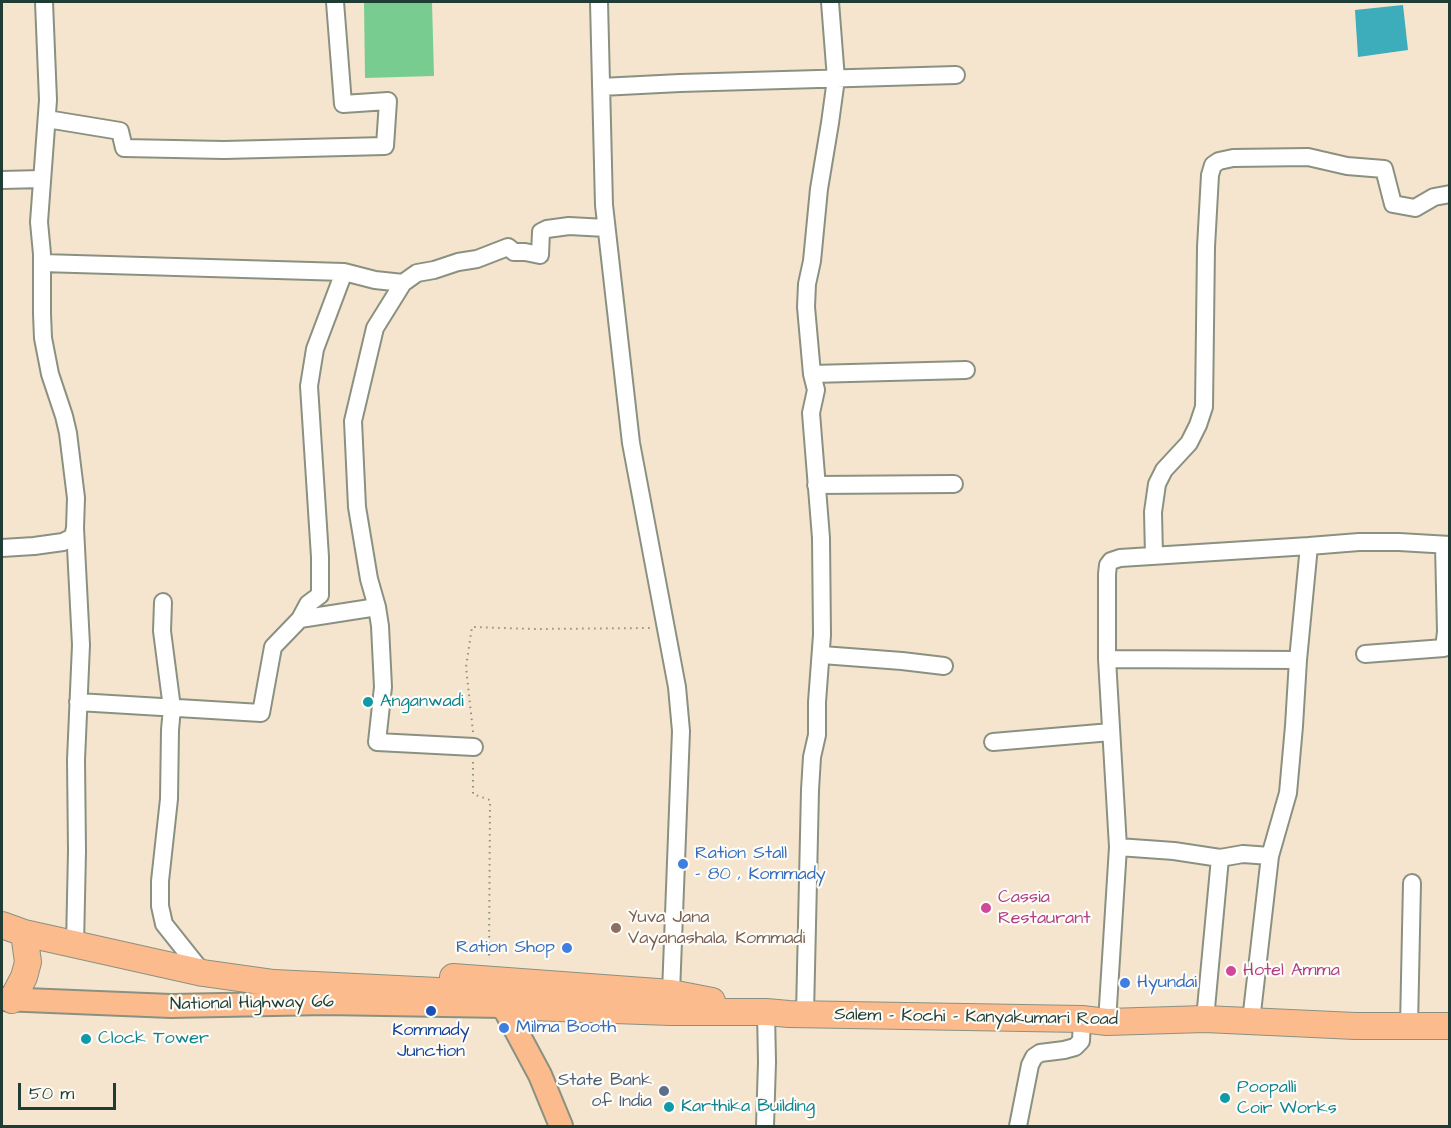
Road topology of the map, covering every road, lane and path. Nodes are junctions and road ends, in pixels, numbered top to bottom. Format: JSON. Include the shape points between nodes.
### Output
{"nodes":[{"id":1,"x":45,"y":2,"type":"edge"},
{"id":2,"x":336,"y":2,"type":"edge"},
{"id":3,"x":599,"y":2,"type":"edge"},
{"id":4,"x":830,"y":2,"type":"edge"},
{"id":5,"x":956,"y":75,"type":"dead end"},
{"id":6,"x":836,"y":79,"type":"junction"},
{"id":7,"x":601,"y":87,"type":"junction"},
{"id":8,"x":47,"y":119,"type":"junction"},
{"id":9,"x":42,"y":178,"type":"junction"},
{"id":10,"x":2,"y":180,"type":"edge"},
{"id":11,"x":1449,"y":194,"type":"edge"},
{"id":12,"x":606,"y":228,"type":"junction"},
{"id":13,"x":42,"y":263,"type":"junction"},
{"id":14,"x":344,"y":272,"type":"junction"},
{"id":15,"x":403,"y":283,"type":"junction"},
{"id":16,"x":966,"y":370,"type":"dead end"},
{"id":17,"x":812,"y":374,"type":"junction"},
{"id":18,"x":954,"y":484,"type":"dead end"},
{"id":19,"x":816,"y":485,"type":"junction"},
{"id":20,"x":75,"y":528,"type":"junction"},
{"id":21,"x":1447,"y":545,"type":"edge"},
{"id":22,"x":1309,"y":546,"type":"junction"},
{"id":23,"x":2,"y":548,"type":"edge"},
{"id":24,"x":1154,"y":556,"type":"junction"},
{"id":25,"x":163,"y":602,"type":"dead end"},
{"id":26,"x":377,"y":607,"type":"junction"},
{"id":27,"x":300,"y":619,"type":"junction"},
{"id":28,"x":666,"y":628,"type":"junction"},
{"id":29,"x":1448,"y":633,"type":"edge"},
{"id":30,"x":1365,"y":654,"type":"dead end"},
{"id":31,"x":822,"y":655,"type":"junction"},
{"id":32,"x":1107,"y":659,"type":"junction"},
{"id":33,"x":1298,"y":660,"type":"junction"},
{"id":34,"x":944,"y":666,"type":"dead end"},
{"id":35,"x":78,"y":702,"type":"junction"},
{"id":36,"x":172,"y":708,"type":"junction"},
{"id":37,"x":1111,"y":732,"type":"junction"},
{"id":38,"x":993,"y":742,"type":"dead end"},
{"id":39,"x":474,"y":747,"type":"junction"},
{"id":40,"x":1118,"y":847,"type":"junction"},
{"id":41,"x":1270,"y":856,"type":"junction"},
{"id":42,"x":1220,"y":858,"type":"junction"},
{"id":43,"x":1412,"y":883,"type":"dead end"},
{"id":44,"x":13,"y":929,"type":"edge"},
{"id":45,"x":75,"y":945,"type":"junction"},
{"id":46,"x":212,"y":974,"type":"junction"},
{"id":47,"x":496,"y":979,"type":"junction"},
{"id":48,"x":671,"y":993,"type":"junction"},
{"id":49,"x":7,"y":999,"type":"edge"},
{"id":50,"x":503,"y":1006,"type":"junction"},
{"id":51,"x":766,"y":1012,"type":"junction"},
{"id":52,"x":805,"y":1014,"type":"junction"},
{"id":53,"x":1205,"y":1019,"type":"junction"},
{"id":54,"x":1095,"y":1020,"type":"junction"},
{"id":55,"x":1251,"y":1022,"type":"junction"},
{"id":56,"x":1409,"y":1026,"type":"junction"},
{"id":57,"x":1449,"y":1026,"type":"edge"},
{"id":58,"x":561,"y":1126,"type":"edge"},
{"id":59,"x":765,"y":1126,"type":"edge"},
{"id":60,"x":1018,"y":1126,"type":"edge"}],
"edges":[{"from":1,"to":8,"type":"street"},
{"from":2,"to":8,"type":"street","via":[[343,104],[388,101],[385,146],[124,148],[120,131]]},
{"from":3,"to":7,"type":"street"},
{"from":4,"to":6,"type":"street"},
{"from":5,"to":6,"type":"street"},
{"from":6,"to":7,"type":"street"},
{"from":6,"to":17,"type":"street","via":[[807,284]]},
{"from":7,"to":12,"type":"street"},
{"from":8,"to":9,"type":"street"},
{"from":9,"to":10,"type":"street"},
{"from":9,"to":13,"type":"street"},
{"from":11,"to":24,"type":"street","via":[[1415,208],[1393,204],[1384,169],[1308,157],[1233,158],[1213,165],[1206,247],[1204,407],[1189,443],[1164,470],[1157,484]]},
{"from":12,"to":15,"type":"street","via":[[547,229],[540,232],[540,255],[514,252],[508,247],[477,259],[417,273]]},
{"from":12,"to":28,"type":"street","via":[[631,443]]},
{"from":13,"to":14,"type":"street"},
{"from":13,"to":20,"type":"street","via":[[43,338],[69,433]]},
{"from":14,"to":15,"type":"street"},
{"from":14,"to":27,"type":"street","via":[[315,349],[309,386],[321,576],[320,595],[308,604]]},
{"from":15,"to":26,"type":"street","via":[[375,328],[353,421],[357,507]]},
{"from":16,"to":17,"type":"street"},
{"from":17,"to":19,"type":"street","via":[[816,390],[811,413]]},
{"from":18,"to":19,"type":"street"},
{"from":19,"to":31,"type":"street","via":[[821,538]]},
{"from":20,"to":23,"type":"street","via":[[73,537],[63,542]]},
{"from":20,"to":35,"type":"street","via":[[81,645]]},
{"from":21,"to":22,"type":"street","via":[[1359,542]]},
{"from":21,"to":29,"type":"street"},
{"from":22,"to":24,"type":"street"},
{"from":22,"to":33,"type":"street"},
{"from":24,"to":32,"type":"street","via":[[1110,562]]},
{"from":25,"to":36,"type":"street","via":[[162,631]]},
{"from":26,"to":27,"type":"street"},
{"from":26,"to":39,"type":"street","via":[[383,687],[377,742]]},
{"from":27,"to":36,"type":"street","via":[[273,647],[261,713]]},
{"from":28,"to":39,"type":"path","via":[[472,627],[466,667]]},
{"from":28,"to":48,"type":"street","via":[[681,731]]},
{"from":29,"to":30,"type":"street","via":[[1444,648]]},
{"from":31,"to":34,"type":"street"},
{"from":31,"to":52,"type":"street","via":[[810,790]]},
{"from":32,"to":33,"type":"street"},
{"from":32,"to":37,"type":"street"},
{"from":33,"to":41,"type":"street","via":[[1288,792]]},
{"from":35,"to":36,"type":"street"},
{"from":35,"to":45,"type":"street"},
{"from":36,"to":46,"type":"street","via":[[160,906],[164,924]]},
{"from":37,"to":38,"type":"street"},
{"from":37,"to":40,"type":"street"},
{"from":39,"to":47,"type":"path","via":[[472,794],[490,800]]},
{"from":40,"to":42,"type":"street"},
{"from":40,"to":54,"type":"street"},
{"from":41,"to":42,"type":"street","via":[[1243,854]]},
{"from":41,"to":55,"type":"street"},
{"from":42,"to":53,"type":"street"},
{"from":43,"to":56,"type":"street"},
{"from":44,"to":45,"type":"highway"},
{"from":44,"to":49,"type":"highway","via":[[28,962],[24,977]]},
{"from":45,"to":46,"type":"highway"},
{"from":46,"to":47,"type":"highway","via":[[308,969]]},
{"from":46,"to":50,"type":"highway","via":[[274,983],[479,993]]},
{"from":47,"to":48,"type":"highway"},
{"from":47,"to":50,"type":"highway"},
{"from":48,"to":51,"type":"highway"},
{"from":49,"to":50,"type":"main road","name":"National Highway 66","via":[[171,1006]]},
{"from":50,"to":51,"type":"highway","name":"Salem - Kochi - Kanyakumari Road"},
{"from":50,"to":58,"type":"main road","via":[[540,1074]]},
{"from":51,"to":52,"type":"highway","name":"Salem - Kochi - Kanyakumari Road"},
{"from":51,"to":59,"type":"street"},
{"from":52,"to":54,"type":"highway","name":"Salem - Kochi - Kanyakumari Road"},
{"from":53,"to":54,"type":"highway","name":"Salem - Kochi - Kanyakumari Road"},
{"from":53,"to":55,"type":"highway","name":"Salem - Kochi - Kanyakumari Road"},
{"from":54,"to":60,"type":"street","via":[[1076,1047],[1034,1057]]},
{"from":55,"to":56,"type":"highway","name":"Salem - Kochi - Kanyakumari Road"},
{"from":56,"to":57,"type":"highway","name":"Salem - Kochi - Kanyakumari Road"}]}
